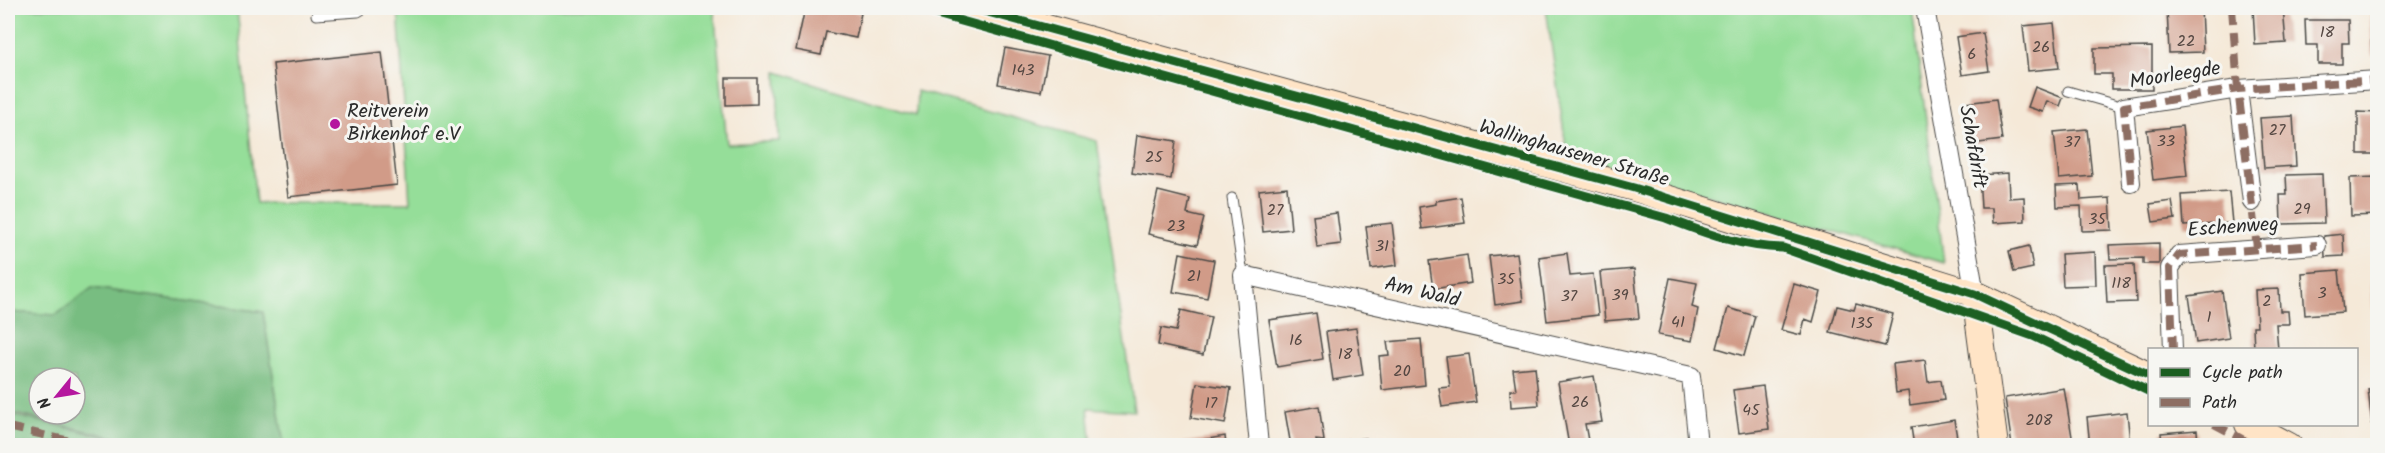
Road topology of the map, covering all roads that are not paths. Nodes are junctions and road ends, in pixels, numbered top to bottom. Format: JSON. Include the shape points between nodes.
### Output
{"nodes":[{"id":1,"x":365,"y":8,"type":"edge"},
{"id":2,"x":974,"y":8,"type":"edge"},
{"id":3,"x":1925,"y":8,"type":"edge"},
{"id":4,"x":316,"y":15,"type":"dead end"},
{"id":5,"x":2378,"y":80,"type":"edge"},
{"id":6,"x":2238,"y":89,"type":"junction"},
{"id":7,"x":2068,"y":91,"type":"dead end"},
{"id":8,"x":2124,"y":107,"type":"junction"},
{"id":9,"x":2131,"y":183,"type":"dead end"},
{"id":10,"x":1232,"y":198,"type":"dead end"},
{"id":11,"x":2252,"y":202,"type":"dead end"},
{"id":12,"x":2317,"y":244,"type":"dead end"},
{"id":13,"x":1243,"y":275,"type":"junction"},
{"id":14,"x":1975,"y":294,"type":"junction"},
{"id":15,"x":2173,"y":348,"type":"edge"},
{"id":16,"x":2148,"y":375,"type":"edge"},
{"id":17,"x":2251,"y":426,"type":"edge"},
{"id":18,"x":1259,"y":446,"type":"edge"},
{"id":19,"x":1698,"y":446,"type":"edge"},
{"id":20,"x":1995,"y":446,"type":"edge"},
{"id":21,"x":2289,"y":446,"type":"edge"}],
"edges":[{"from":1,"to":4,"type":"lane"},
{"from":2,"to":14,"type":"street","name":"Wallinghausener Straße","via":[[1634,188]]},
{"from":3,"to":14,"type":"street","name":"Schafdrift"},
{"from":5,"to":6,"type":"street","name":"Moorleegde"},
{"from":6,"to":8,"type":"street","name":"Moorleegde"},
{"from":6,"to":11,"type":"street","name":"Moorleegde"},
{"from":7,"to":8,"type":"lane"},
{"from":8,"to":9,"type":"street","name":"Moorleegde"},
{"from":10,"to":13,"type":"lane"},
{"from":12,"to":15,"type":"street","name":"Eschenweg","via":[[2180,255],[2170,268]]},
{"from":13,"to":18,"type":"street"},
{"from":13,"to":19,"type":"street","name":"Am Wald","via":[[1691,376]]},
{"from":14,"to":16,"type":"street","name":"Wallinghausener Straße"},
{"from":14,"to":20,"type":"street"},
{"from":17,"to":21,"type":"street"}]}
